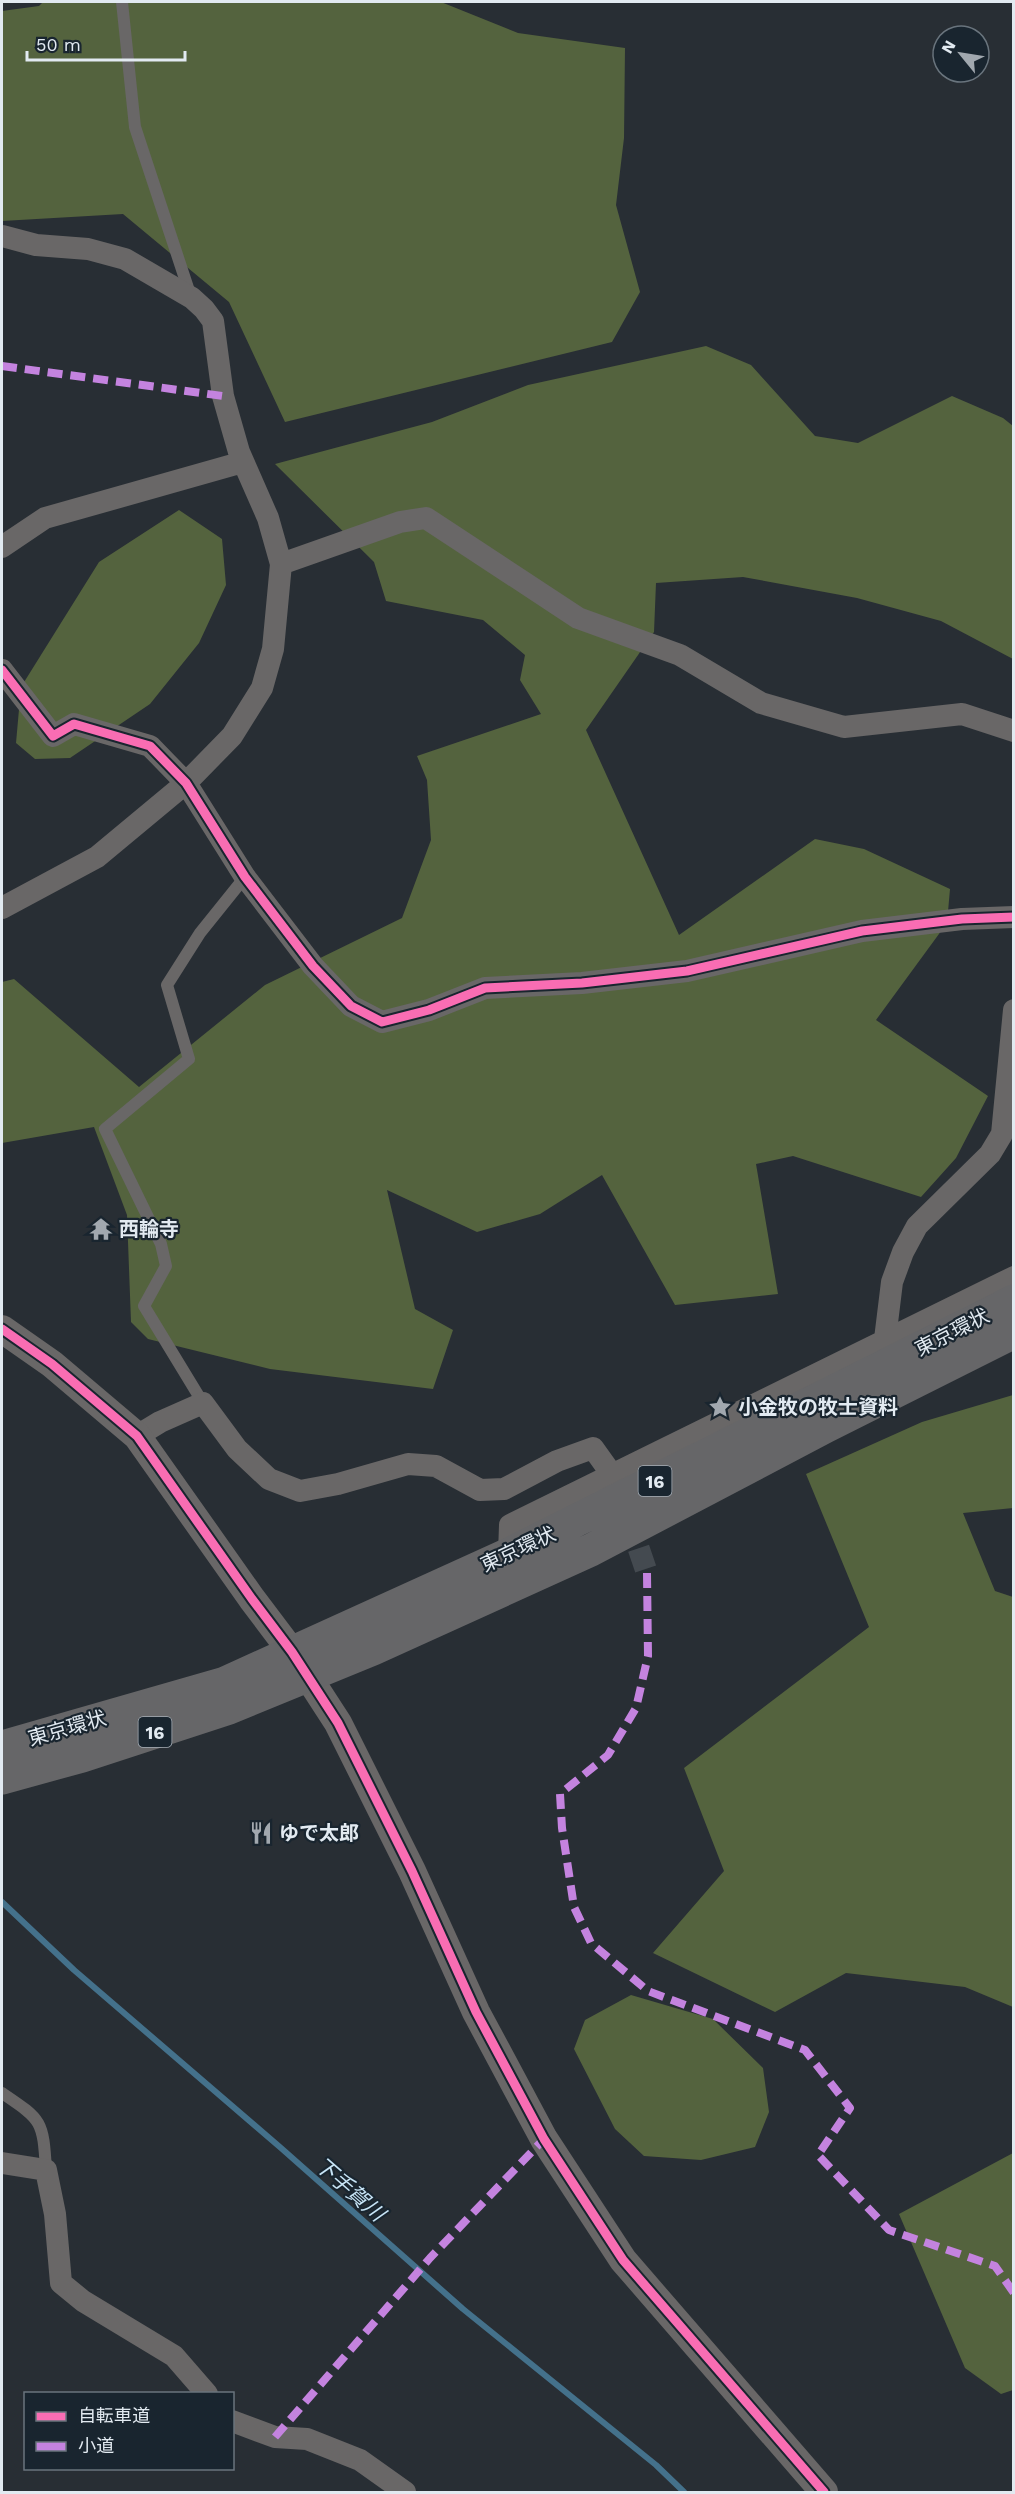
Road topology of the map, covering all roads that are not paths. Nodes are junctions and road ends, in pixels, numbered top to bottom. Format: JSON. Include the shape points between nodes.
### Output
{"nodes":[{"id":1,"x":122,"y":2,"type":"edge"},
{"id":2,"x":2,"y":236,"type":"edge"},
{"id":3,"x":192,"y":298,"type":"junction"},
{"id":4,"x":243,"y":462,"type":"junction"},
{"id":5,"x":2,"y":547,"type":"edge"},
{"id":6,"x":281,"y":564,"type":"junction"},
{"id":7,"x":2,"y":670,"type":"edge"},
{"id":8,"x":1014,"y":731,"type":"edge"},
{"id":9,"x":186,"y":783,"type":"junction"},
{"id":10,"x":245,"y":877,"type":"junction"},
{"id":11,"x":2,"y":908,"type":"edge"},
{"id":12,"x":1014,"y":917,"type":"edge"},
{"id":13,"x":1014,"y":1010,"type":"edge"},
{"id":14,"x":1014,"y":1277,"type":"edge"},
{"id":15,"x":1014,"y":1301,"type":"edge"},
{"id":16,"x":2,"y":1329,"type":"edge"},
{"id":17,"x":1014,"y":1332,"type":"edge"},
{"id":18,"x":885,"y":1339,"type":"junction"},
{"id":19,"x":203,"y":1403,"type":"junction"},
{"id":20,"x":818,"y":1414,"type":"junction"},
{"id":21,"x":137,"y":1436,"type":"junction"},
{"id":22,"x":613,"y":1476,"type":"junction"},
{"id":23,"x":509,"y":1554,"type":"junction"},
{"id":24,"x":299,"y":1664,"type":"junction"},
{"id":25,"x":2,"y":1747,"type":"edge"},
{"id":26,"x":2,"y":1778,"type":"edge"},
{"id":27,"x":2,"y":2093,"type":"edge"},
{"id":28,"x":2,"y":2163,"type":"edge"},
{"id":29,"x":46,"y":2170,"type":"junction"},
{"id":30,"x":205,"y":2392,"type":"edge"},
{"id":31,"x":234,"y":2422,"type":"edge"},
{"id":32,"x":405,"y":2493,"type":"edge"},
{"id":33,"x":824,"y":2493,"type":"edge"}],
"edges":[{"from":1,"to":3,"type":"lane","via":[[135,127]]},
{"from":2,"to":3,"type":"street","via":[[36,245],[88,249],[125,259]]},
{"from":3,"to":4,"type":"street","via":[[213,321],[223,396]]},
{"from":4,"to":5,"type":"street","via":[[45,518]]},
{"from":4,"to":6,"type":"street","via":[[268,518]]},
{"from":6,"to":8,"type":"street","via":[[400,522],[426,518],[578,618],[680,655],[761,703],[844,727],[962,714]]},
{"from":6,"to":9,"type":"street","via":[[273,649],[262,687],[232,736]]},
{"from":7,"to":9,"type":"street","via":[[53,736],[74,724],[150,747]]},
{"from":9,"to":10,"type":"street"},
{"from":9,"to":11,"type":"street","via":[[97,857]]},
{"from":10,"to":12,"type":"street","via":[[313,966],[351,1006],[382,1022],[429,1010],[485,988],[687,971],[862,931]]},
{"from":10,"to":19,"type":"lane","via":[[200,933],[167,985],[189,1059],[105,1129],[160,1244],[166,1266],[144,1306]]},
{"from":13,"to":18,"type":"street","via":[[1002,1134],[990,1154],[917,1226],[892,1282]]},
{"from":14,"to":18,"type":"street","via":[[958,1309]]},
{"from":15,"to":20,"type":"highway","name":"東京環状","number":"16"},
{"from":16,"to":21,"type":"street","via":[[52,1364]]},
{"from":17,"to":20,"type":"highway","name":"東京環状","number":"16"},
{"from":18,"to":22,"type":"street"},
{"from":19,"to":21,"type":"street"},
{"from":19,"to":22,"type":"street","via":[[237,1449],[269,1479],[300,1491],[408,1464],[436,1466],[480,1490],[504,1489],[557,1461],[593,1448]]},
{"from":20,"to":23,"type":"highway","name":"東京環状","number":"16"},
{"from":20,"to":24,"type":"highway","name":"東京環状","number":"16","via":[[591,1550],[374,1649]]},
{"from":21,"to":24,"type":"street"},
{"from":22,"to":23,"type":"street","via":[[510,1525]]},
{"from":23,"to":24,"type":"highway","name":"東京環状","number":"16"},
{"from":24,"to":25,"type":"highway","name":"東京環状","number":"16"},
{"from":24,"to":26,"type":"highway","name":"東京環状","number":"16","via":[[229,1708]]},
{"from":24,"to":33,"type":"street","via":[[338,1723],[412,1871],[476,2012],[544,2139],[623,2260]]},
{"from":27,"to":29,"type":"lane","via":[[34,2115],[44,2136]]},
{"from":28,"to":29,"type":"street"},
{"from":29,"to":30,"type":"street","via":[[55,2214],[61,2283],[82,2301],[174,2356]]},
{"from":31,"to":32,"type":"street","via":[[274,2437],[308,2439],[360,2460]]}]}
